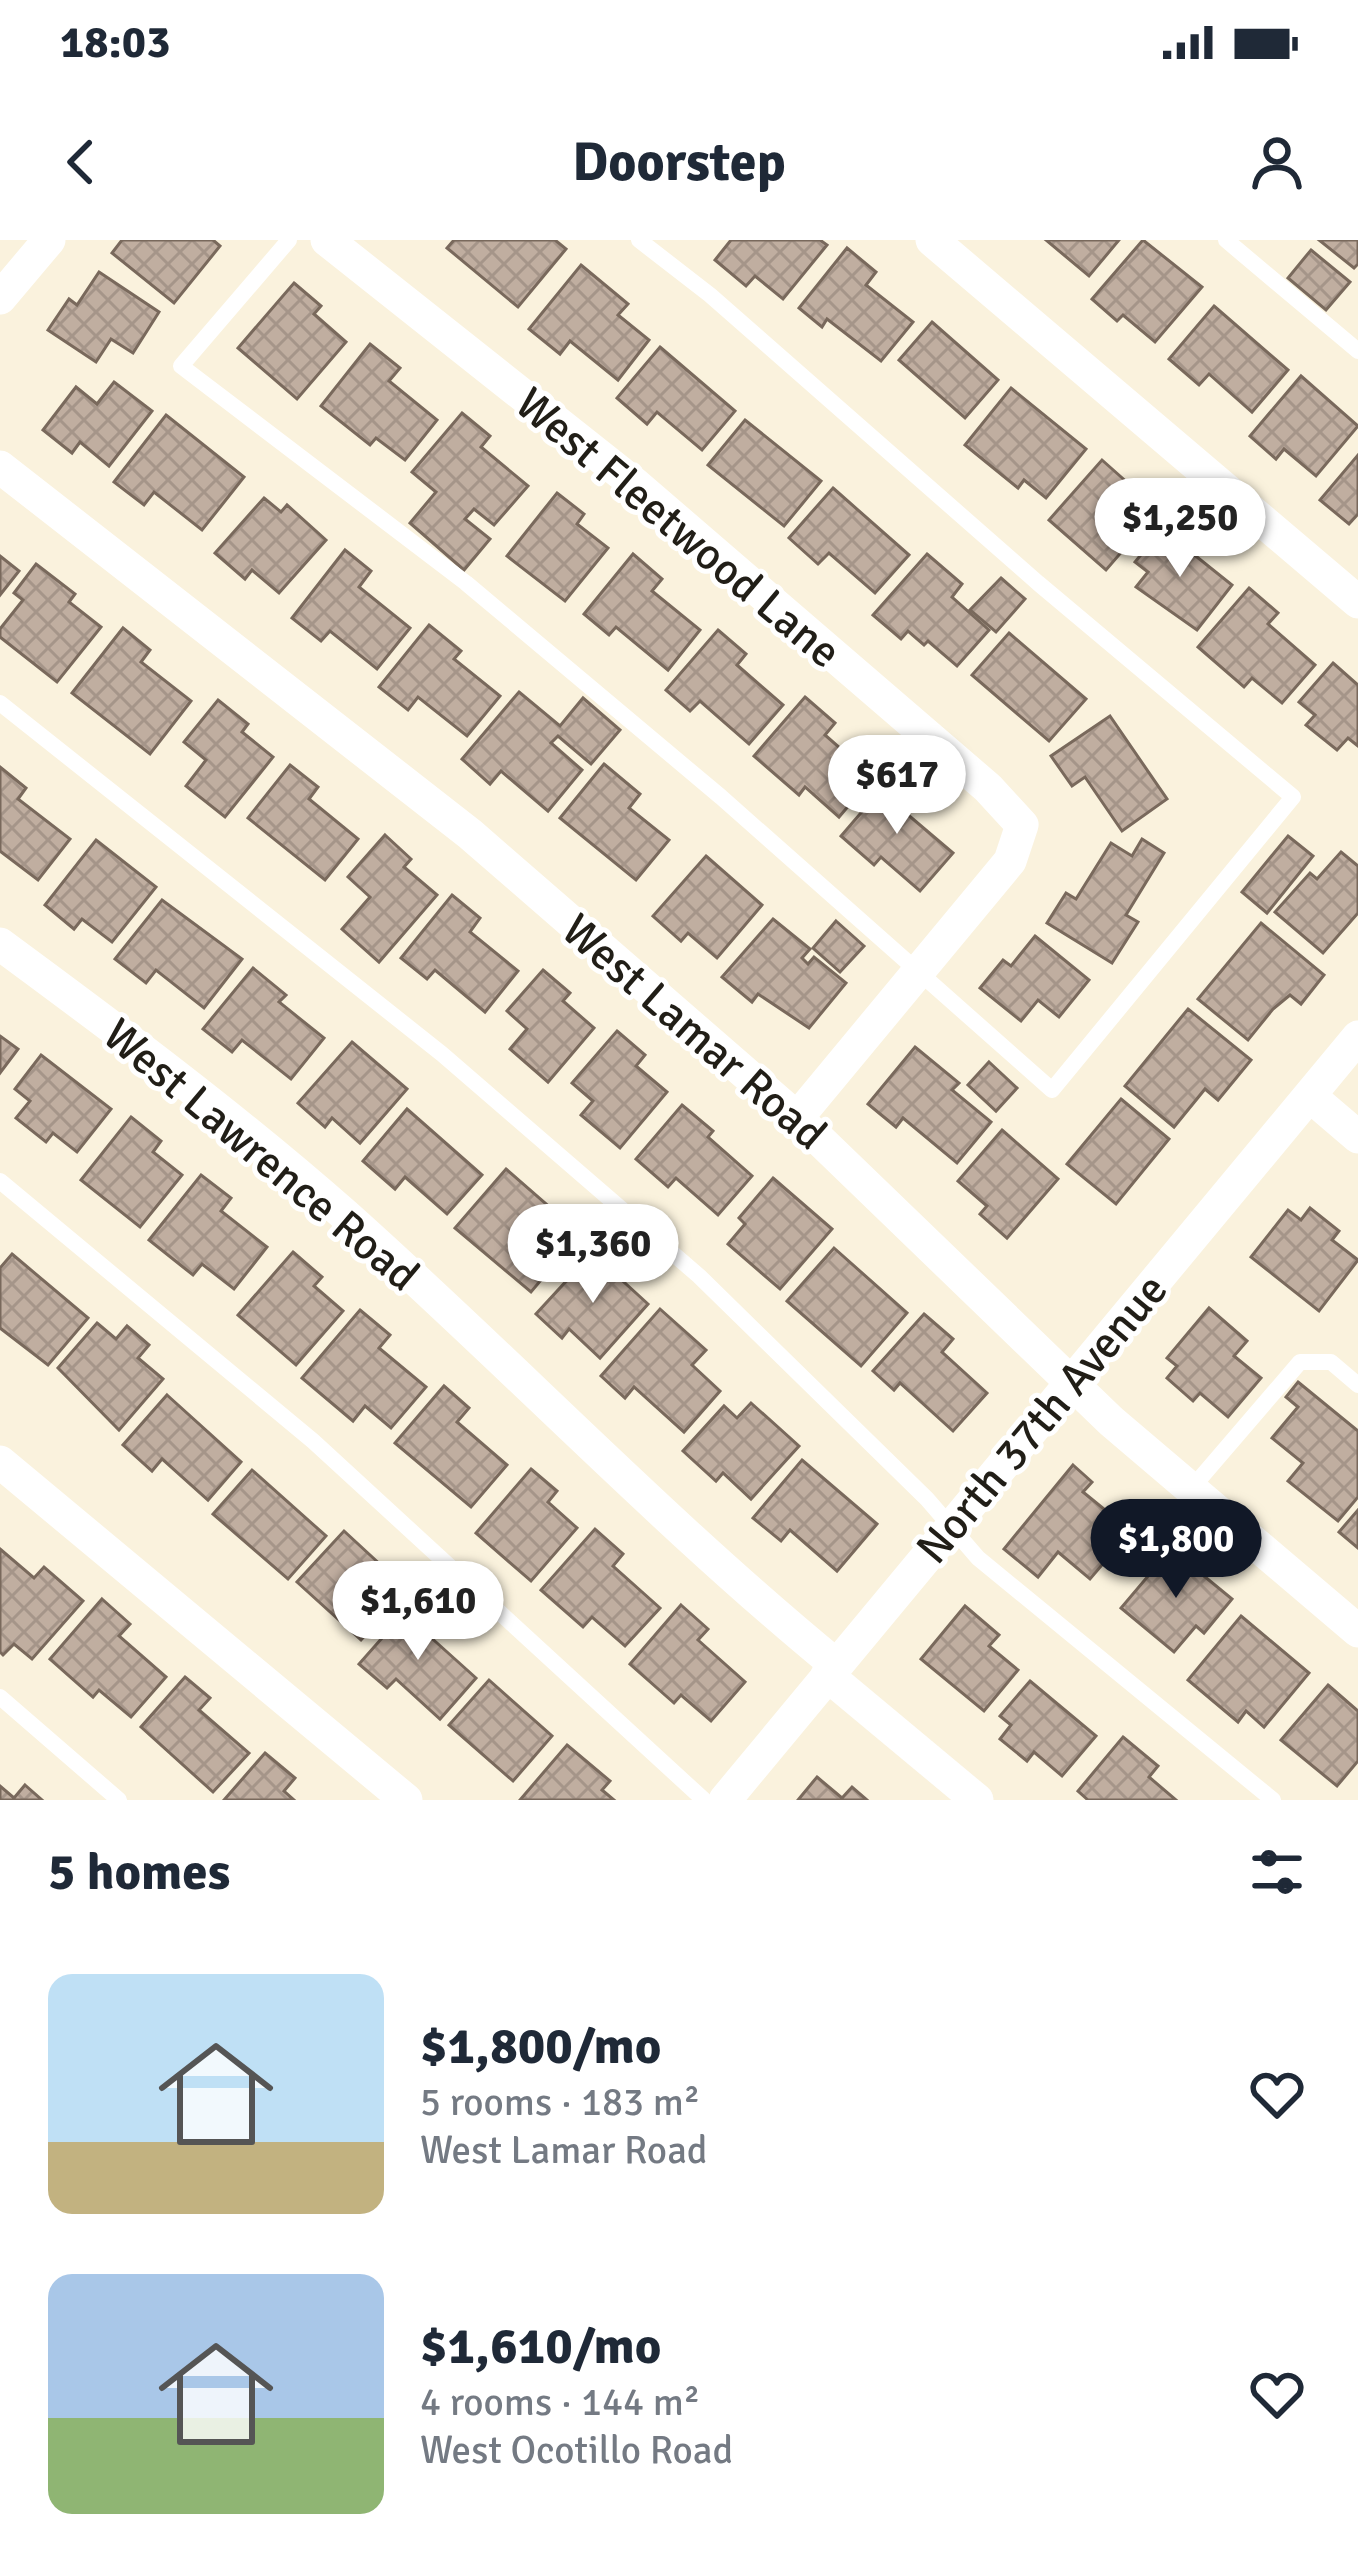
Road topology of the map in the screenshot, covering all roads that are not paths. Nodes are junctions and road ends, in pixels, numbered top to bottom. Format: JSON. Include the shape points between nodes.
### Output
{"nodes":[{"id":1,"x":50,"y":240,"type":"edge"},
{"id":2,"x":290,"y":240,"type":"edge"},
{"id":3,"x":326,"y":240,"type":"edge"},
{"id":4,"x":639,"y":240,"type":"edge"},
{"id":5,"x":932,"y":240,"type":"edge"},
{"id":6,"x":1226,"y":240,"type":"edge"},
{"id":7,"x":0,"y":298,"type":"edge"},
{"id":8,"x":1358,"y":351,"type":"edge"},
{"id":9,"x":0,"y":467,"type":"edge"},
{"id":10,"x":1358,"y":602,"type":"edge"},
{"id":11,"x":0,"y":703,"type":"edge"},
{"id":12,"x":0,"y":944,"type":"edge"},
{"id":13,"x":916,"y":974,"type":"junction"},
{"id":14,"x":1358,"y":1036,"type":"edge"},
{"id":15,"x":1310,"y":1096,"type":"junction"},
{"id":16,"x":797,"y":1118,"type":"junction"},
{"id":17,"x":1358,"y":1137,"type":"edge"},
{"id":18,"x":0,"y":1181,"type":"edge"},
{"id":19,"x":1072,"y":1381,"type":"junction"},
{"id":20,"x":1358,"y":1385,"type":"edge"},
{"id":21,"x":0,"y":1462,"type":"edge"},
{"id":22,"x":1191,"y":1489,"type":"junction"},
{"id":23,"x":949,"y":1525,"type":"junction"},
{"id":24,"x":1358,"y":1631,"type":"edge"},
{"id":25,"x":831,"y":1670,"type":"junction"},
{"id":26,"x":0,"y":1696,"type":"edge"},
{"id":27,"x":119,"y":1800,"type":"edge"},
{"id":28,"x":406,"y":1800,"type":"edge"},
{"id":29,"x":704,"y":1800,"type":"edge"},
{"id":30,"x":725,"y":1800,"type":"edge"},
{"id":31,"x":977,"y":1800,"type":"edge"},
{"id":32,"x":1273,"y":1800,"type":"edge"}],
"edges":[{"from":1,"to":7,"type":"street"},
{"from":2,"to":13,"type":"lane","via":[[181,366],[466,583]]},
{"from":3,"to":13,"type":"street","name":"West Fleetwood Lane","via":[[636,485],[1022,825],[1010,861]]},
{"from":4,"to":13,"type":"lane","via":[[1293,797],[1052,1090]]},
{"from":5,"to":10,"type":"street"},
{"from":6,"to":8,"type":"lane"},
{"from":9,"to":16,"type":"street","name":"West Lamar Road","via":[[470,834]]},
{"from":11,"to":23,"type":"lane","via":[[442,1054],[682,1261]]},
{"from":12,"to":25,"type":"street","name":"West Lawrence Road","via":[[186,1082],[344,1214]]},
{"from":13,"to":16,"type":"street"},
{"from":14,"to":15,"type":"street","name":"North 37th Avenue"},
{"from":15,"to":17,"type":"street"},
{"from":15,"to":19,"type":"street","name":"North 37th Avenue"},
{"from":16,"to":19,"type":"street","name":"West Lamar Road"},
{"from":18,"to":29,"type":"lane","via":[[313,1441]]},
{"from":19,"to":22,"type":"street","name":"West Lamar Road"},
{"from":19,"to":23,"type":"street","name":"North 37th Avenue"},
{"from":20,"to":22,"type":"lane","via":[[1331,1362],[1300,1362]]},
{"from":21,"to":28,"type":"street"},
{"from":22,"to":24,"type":"street","name":"West Lamar Road"},
{"from":23,"to":25,"type":"street","name":"North 37th Avenue"},
{"from":23,"to":32,"type":"lane","via":[[978,1558]]},
{"from":25,"to":30,"type":"street","name":"North 37th Avenue"},
{"from":25,"to":31,"type":"street","name":"West Lawrence Road"},
{"from":26,"to":27,"type":"lane"}]}
